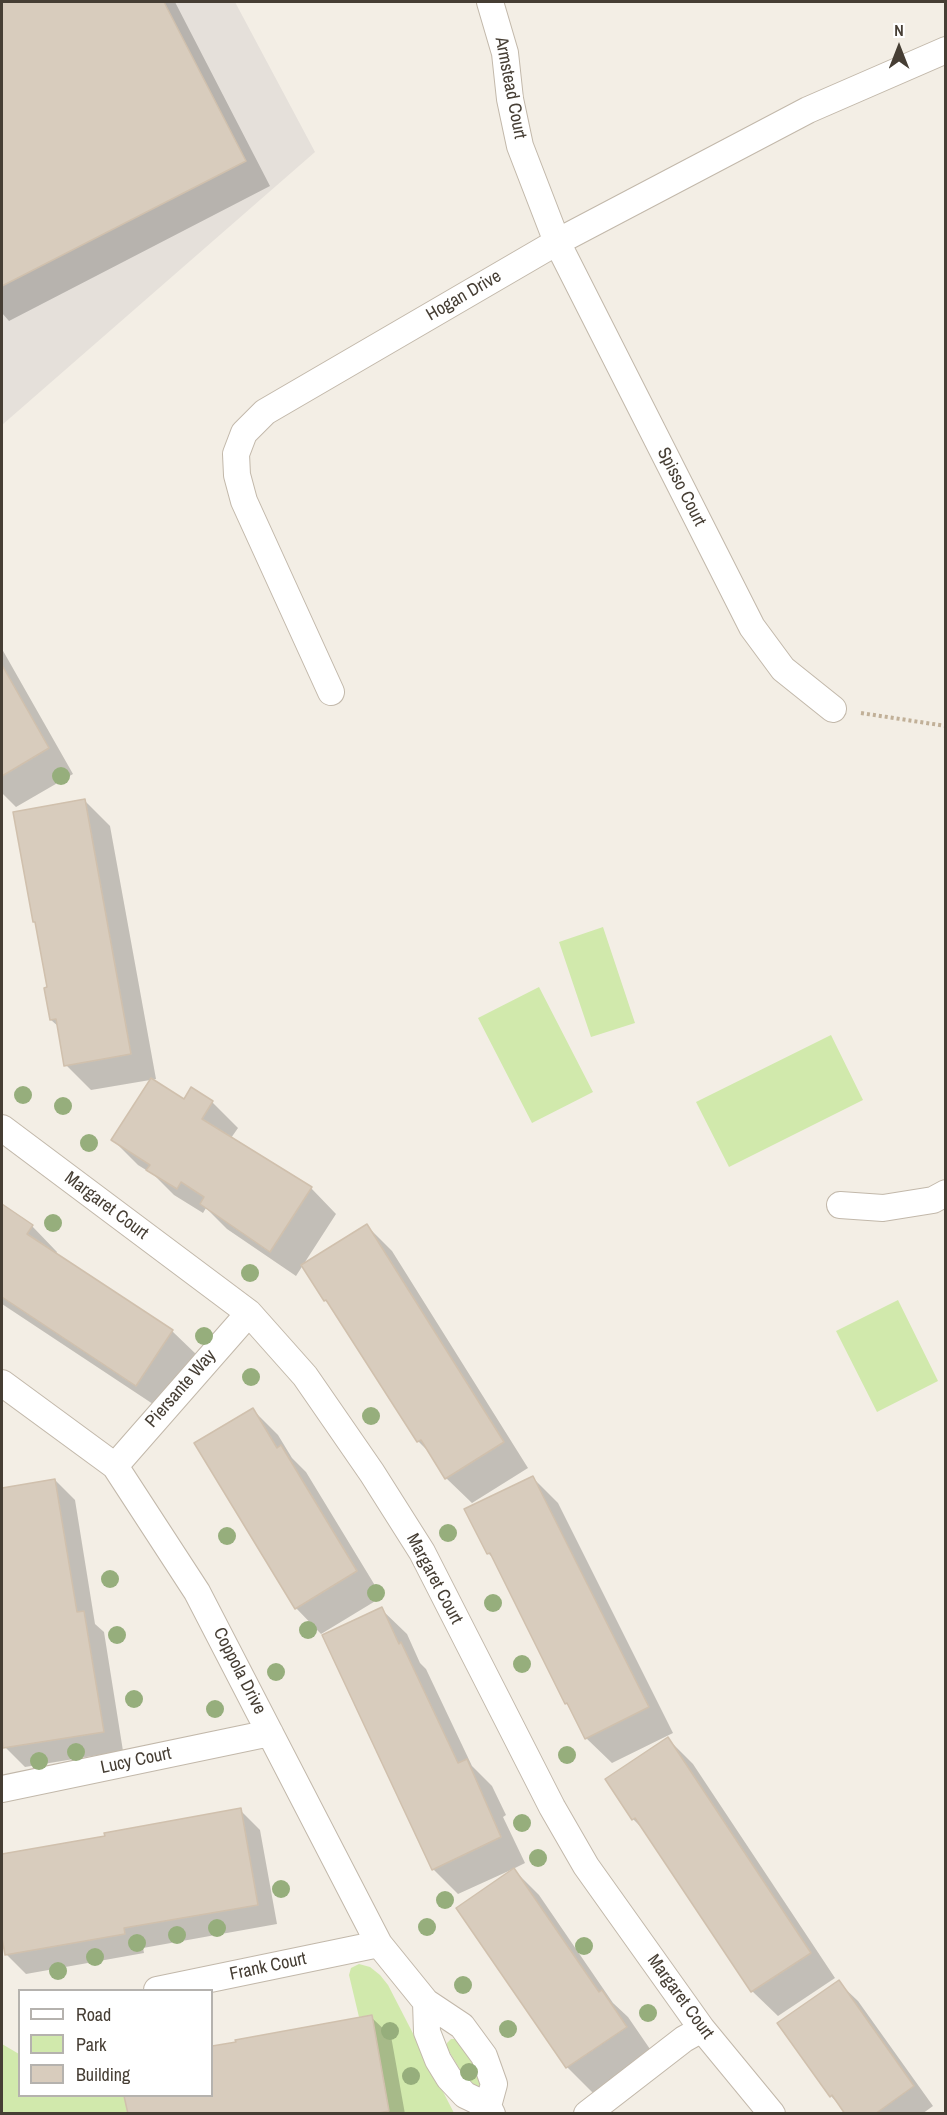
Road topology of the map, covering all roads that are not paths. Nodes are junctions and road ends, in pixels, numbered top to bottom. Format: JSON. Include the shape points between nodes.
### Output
{"nodes":[{"id":1,"x":490,"y":2,"type":"edge"},
{"id":2,"x":945,"y":50,"type":"edge"},
{"id":3,"x":557,"y":242,"type":"junction"},
{"id":4,"x":331,"y":692,"type":"dead end"},
{"id":5,"x":833,"y":709,"type":"road end"},
{"id":6,"x":2,"y":1128,"type":"edge"},
{"id":7,"x":945,"y":1194,"type":"edge"},
{"id":8,"x":840,"y":1205,"type":"dead end"},
{"id":9,"x":249,"y":1313,"type":"junction"},
{"id":10,"x":2,"y":1383,"type":"edge"},
{"id":11,"x":115,"y":1466,"type":"junction"},
{"id":12,"x":270,"y":1733,"type":"junction"},
{"id":13,"x":2,"y":1790,"type":"edge"},
{"id":14,"x":379,"y":1944,"type":"junction"},
{"id":15,"x":162,"y":1989,"type":"edge"},
{"id":16,"x":426,"y":2002,"type":"junction"},
{"id":17,"x":702,"y":2029,"type":"junction"},
{"id":18,"x":490,"y":2110,"type":"edge"},
{"id":19,"x":587,"y":2114,"type":"edge"},
{"id":20,"x":771,"y":2114,"type":"edge"}],
"edges":[{"from":1,"to":3,"type":"street","name":"Armstead Court","via":[[505,53],[520,146]]},
{"from":2,"to":3,"type":"street","name":"Hogan Drive","via":[[808,110]]},
{"from":3,"to":4,"type":"street","name":"Hogan Drive","via":[[265,412],[244,433],[236,454],[244,501]]},
{"from":3,"to":5,"type":"street","name":"Spisso Court","via":[[752,627],[783,669]]},
{"from":6,"to":9,"type":"street","name":"Margaret Court"},
{"from":7,"to":8,"type":"street","via":[[933,1200],[883,1208]]},
{"from":9,"to":11,"type":"street","name":"Piersante Way"},
{"from":9,"to":17,"type":"street","name":"Margaret Court","via":[[305,1376],[422,1552],[586,1866]]},
{"from":10,"to":11,"type":"street","name":"Coppola Drive"},
{"from":11,"to":12,"type":"street","name":"Coppola Drive","via":[[198,1592]]},
{"from":12,"to":13,"type":"street","name":"Lucy Court"},
{"from":12,"to":14,"type":"street","name":"Coppola Drive"},
{"from":14,"to":15,"type":"street","name":"Frank Court"},
{"from":14,"to":16,"type":"street","name":"Coppola Drive"},
{"from":16,"to":18,"type":"street","name":"Coppola Drive","via":[[427,2032],[438,2060],[465,2095]]},
{"from":16,"to":18,"type":"street","name":"Coppola Drive","via":[[462,2025],[484,2056],[494,2084]]},
{"from":17,"to":19,"type":"street"},
{"from":17,"to":20,"type":"street","name":"Margaret Court"}]}
